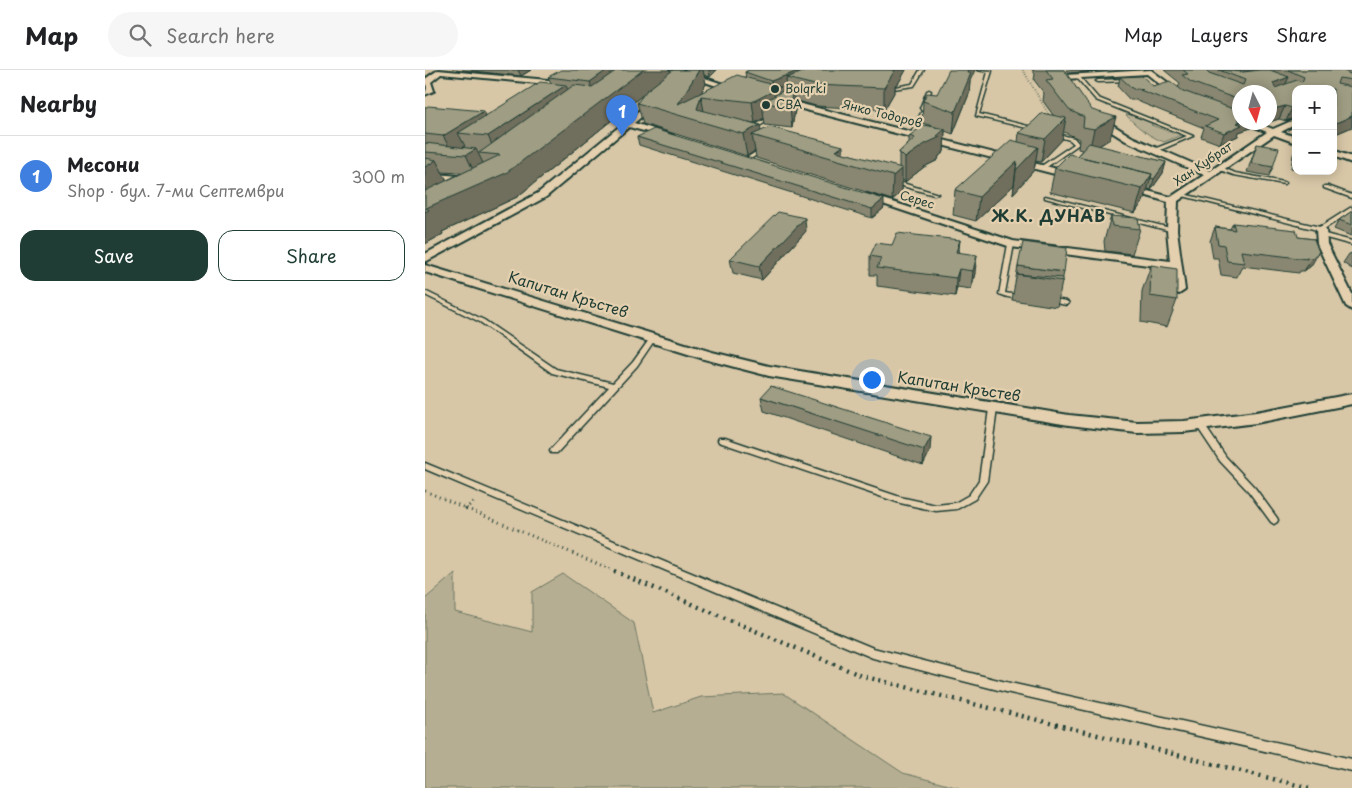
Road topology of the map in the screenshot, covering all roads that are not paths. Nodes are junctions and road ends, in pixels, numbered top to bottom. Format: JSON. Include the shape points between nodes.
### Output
{"nodes":[{"id":1,"x":674,"y":70,"type":"edge"},
{"id":2,"x":922,"y":70,"type":"edge"},
{"id":3,"x":979,"y":70,"type":"edge"},
{"id":4,"x":441,"y":71,"type":"edge"},
{"id":5,"x":1148,"y":71,"type":"edge"},
{"id":6,"x":688,"y":75,"type":"edge"},
{"id":7,"x":1109,"y":75,"type":"junction"},
{"id":8,"x":1078,"y":76,"type":"junction"},
{"id":9,"x":1065,"y":77,"type":"edge"},
{"id":10,"x":1115,"y":80,"type":"junction"},
{"id":11,"x":1133,"y":80,"type":"edge"},
{"id":12,"x":1098,"y":82,"type":"dead end"},
{"id":13,"x":883,"y":89,"type":"edge"},
{"id":14,"x":744,"y":91,"type":"edge"},
{"id":15,"x":929,"y":91,"type":"edge"},
{"id":16,"x":667,"y":92,"type":"edge"},
{"id":17,"x":425,"y":93,"type":"edge"},
{"id":18,"x":791,"y":93,"type":"edge"},
{"id":19,"x":553,"y":95,"type":"edge"},
{"id":20,"x":1188,"y":100,"type":"edge"},
{"id":21,"x":1090,"y":112,"type":"edge"},
{"id":22,"x":778,"y":113,"type":"edge"},
{"id":23,"x":1292,"y":123,"type":"edge"},
{"id":24,"x":628,"y":124,"type":"junction"},
{"id":25,"x":1037,"y":130,"type":"edge"},
{"id":26,"x":1268,"y":130,"type":"edge"},
{"id":27,"x":747,"y":131,"type":"edge"},
{"id":28,"x":1047,"y":132,"type":"edge"},
{"id":29,"x":1273,"y":132,"type":"junction"},
{"id":30,"x":912,"y":134,"type":"junction"},
{"id":31,"x":1292,"y":139,"type":"edge"},
{"id":32,"x":682,"y":140,"type":"edge"},
{"id":33,"x":772,"y":145,"type":"edge"},
{"id":34,"x":1156,"y":150,"type":"junction"},
{"id":35,"x":1337,"y":154,"type":"edge"},
{"id":36,"x":741,"y":159,"type":"joint"},
{"id":37,"x":1352,"y":160,"type":"edge"},
{"id":38,"x":764,"y":166,"type":"edge"},
{"id":39,"x":1042,"y":168,"type":"junction"},
{"id":40,"x":1215,"y":171,"type":"junction"},
{"id":41,"x":425,"y":176,"type":"edge"},
{"id":42,"x":1079,"y":177,"type":"edge"},
{"id":43,"x":889,"y":181,"type":"edge"},
{"id":44,"x":1283,"y":183,"type":"dead end"},
{"id":45,"x":1117,"y":186,"type":"edge"},
{"id":46,"x":1326,"y":187,"type":"dead end"},
{"id":47,"x":463,"y":189,"type":"edge"},
{"id":48,"x":849,"y":192,"type":"edge"},
{"id":49,"x":936,"y":194,"type":"dead end"},
{"id":50,"x":1047,"y":196,"type":"dead end"},
{"id":51,"x":1177,"y":197,"type":"junction"},
{"id":52,"x":1352,"y":197,"type":"edge"},
{"id":53,"x":1352,"y":208,"type":"edge"},
{"id":54,"x":1172,"y":230,"type":"junction"},
{"id":55,"x":1321,"y":232,"type":"junction"},
{"id":56,"x":1352,"y":242,"type":"edge"},
{"id":57,"x":1011,"y":244,"type":"junction"},
{"id":58,"x":425,"y":260,"type":"edge"},
{"id":59,"x":1176,"y":265,"type":"junction"},
{"id":60,"x":425,"y":268,"type":"edge"},
{"id":61,"x":1179,"y":290,"type":"edge"},
{"id":62,"x":425,"y":294,"type":"edge"},
{"id":63,"x":1349,"y":294,"type":"edge"},
{"id":64,"x":1030,"y":298,"type":"edge"},
{"id":65,"x":1039,"y":299,"type":"edge"},
{"id":66,"x":1066,"y":303,"type":"dead end"},
{"id":67,"x":1352,"y":306,"type":"edge"},
{"id":68,"x":653,"y":338,"type":"junction"},
{"id":69,"x":615,"y":386,"type":"junction"},
{"id":70,"x":1352,"y":399,"type":"edge"},
{"id":71,"x":993,"y":409,"type":"junction"},
{"id":72,"x":1201,"y":426,"type":"junction"},
{"id":73,"x":722,"y":440,"type":"dead end"},
{"id":74,"x":554,"y":451,"type":"dead end"},
{"id":75,"x":425,"y":466,"type":"edge"},
{"id":76,"x":1274,"y":520,"type":"dead end"},
{"id":77,"x":1352,"y":766,"type":"edge"}],
"edges":[{"from":1,"to":6,"type":"street"},
{"from":2,"to":13,"type":"lane","via":[[913,85]]},
{"from":3,"to":25,"type":"lane","via":[[991,71],[977,115]]},
{"from":4,"to":17,"type":"street","via":[[427,81],[431,88]]},
{"from":4,"to":19,"type":"street","via":[[573,82]]},
{"from":5,"to":7,"type":"street"},
{"from":5,"to":20,"type":"street"},
{"from":6,"to":14,"type":"street"},
{"from":7,"to":8,"type":"street"},
{"from":7,"to":10,"type":"lane"},
{"from":8,"to":9,"type":"street"},
{"from":8,"to":34,"type":"lane","via":[[1097,99],[1191,136]]},
{"from":10,"to":11,"type":"lane"},
{"from":10,"to":12,"type":"lane"},
{"from":15,"to":30,"type":"lane","via":[[922,108],[924,111]]},
{"from":16,"to":24,"type":"street"},
{"from":18,"to":30,"type":"street","name":"Янко Тодоров","via":[[771,98],[790,106]]},
{"from":21,"to":34,"type":"street","via":[[1113,130]]},
{"from":22,"to":27,"type":"lane"},
{"from":23,"to":29,"type":"street","name":"Хан Кубрат"},
{"from":24,"to":32,"type":"street"},
{"from":24,"to":58,"type":"street","via":[[542,195]]},
{"from":26,"to":29,"type":"street"},
{"from":28,"to":39,"type":"lane","via":[[1065,136],[1076,142],[1076,146]]},
{"from":29,"to":31,"type":"street"},
{"from":29,"to":40,"type":"street","name":"Хан Кубрат"},
{"from":30,"to":39,"type":"street","name":"Янко Тодоров"},
{"from":33,"to":36,"type":"lane"},
{"from":34,"to":40,"type":"street"},
{"from":35,"to":37,"type":"street"},
{"from":36,"to":38,"type":"street"},
{"from":39,"to":42,"type":"street","name":"Янко Тодоров"},
{"from":40,"to":44,"type":"lane"},
{"from":40,"to":51,"type":"street","name":"Хан Кубрат"},
{"from":41,"to":47,"type":"street","via":[[478,178]]},
{"from":43,"to":49,"type":"lane"},
{"from":45,"to":51,"type":"street"},
{"from":46,"to":52,"type":"lane"},
{"from":48,"to":57,"type":"street","name":"Серес"},
{"from":50,"to":54,"type":"lane"},
{"from":51,"to":54,"type":"street","name":"Хан Кубрат"},
{"from":51,"to":55,"type":"lane"},
{"from":53,"to":55,"type":"lane"},
{"from":54,"to":59,"type":"street","name":"Хан Кубрат"},
{"from":55,"to":56,"type":"lane"},
{"from":55,"to":63,"type":"street","via":[[1322,244]]},
{"from":57,"to":59,"type":"street","name":"Серес"},
{"from":57,"to":64,"type":"lane","via":[[1002,294]]},
{"from":59,"to":61,"type":"street","name":"Хан Кубрат"},
{"from":60,"to":68,"type":"street","name":"Капитан Кръстев"},
{"from":62,"to":69,"type":"lane","via":[[482,321],[554,371]]},
{"from":63,"to":67,"type":"street"},
{"from":65,"to":66,"type":"lane"},
{"from":68,"to":69,"type":"lane"},
{"from":68,"to":71,"type":"street","name":"Капитан Кръстев","via":[[769,371]]},
{"from":69,"to":74,"type":"lane"},
{"from":70,"to":72,"type":"street","name":"Капитан Кръстев"},
{"from":71,"to":72,"type":"street","name":"Капитан Кръстев","via":[[1115,427]]},
{"from":71,"to":73,"type":"lane","via":[[983,481],[972,497],[957,506],[936,508],[900,500]]},
{"from":72,"to":76,"type":"lane","via":[[1223,459]]},
{"from":75,"to":77,"type":"lane","via":[[873,652]]}]}
